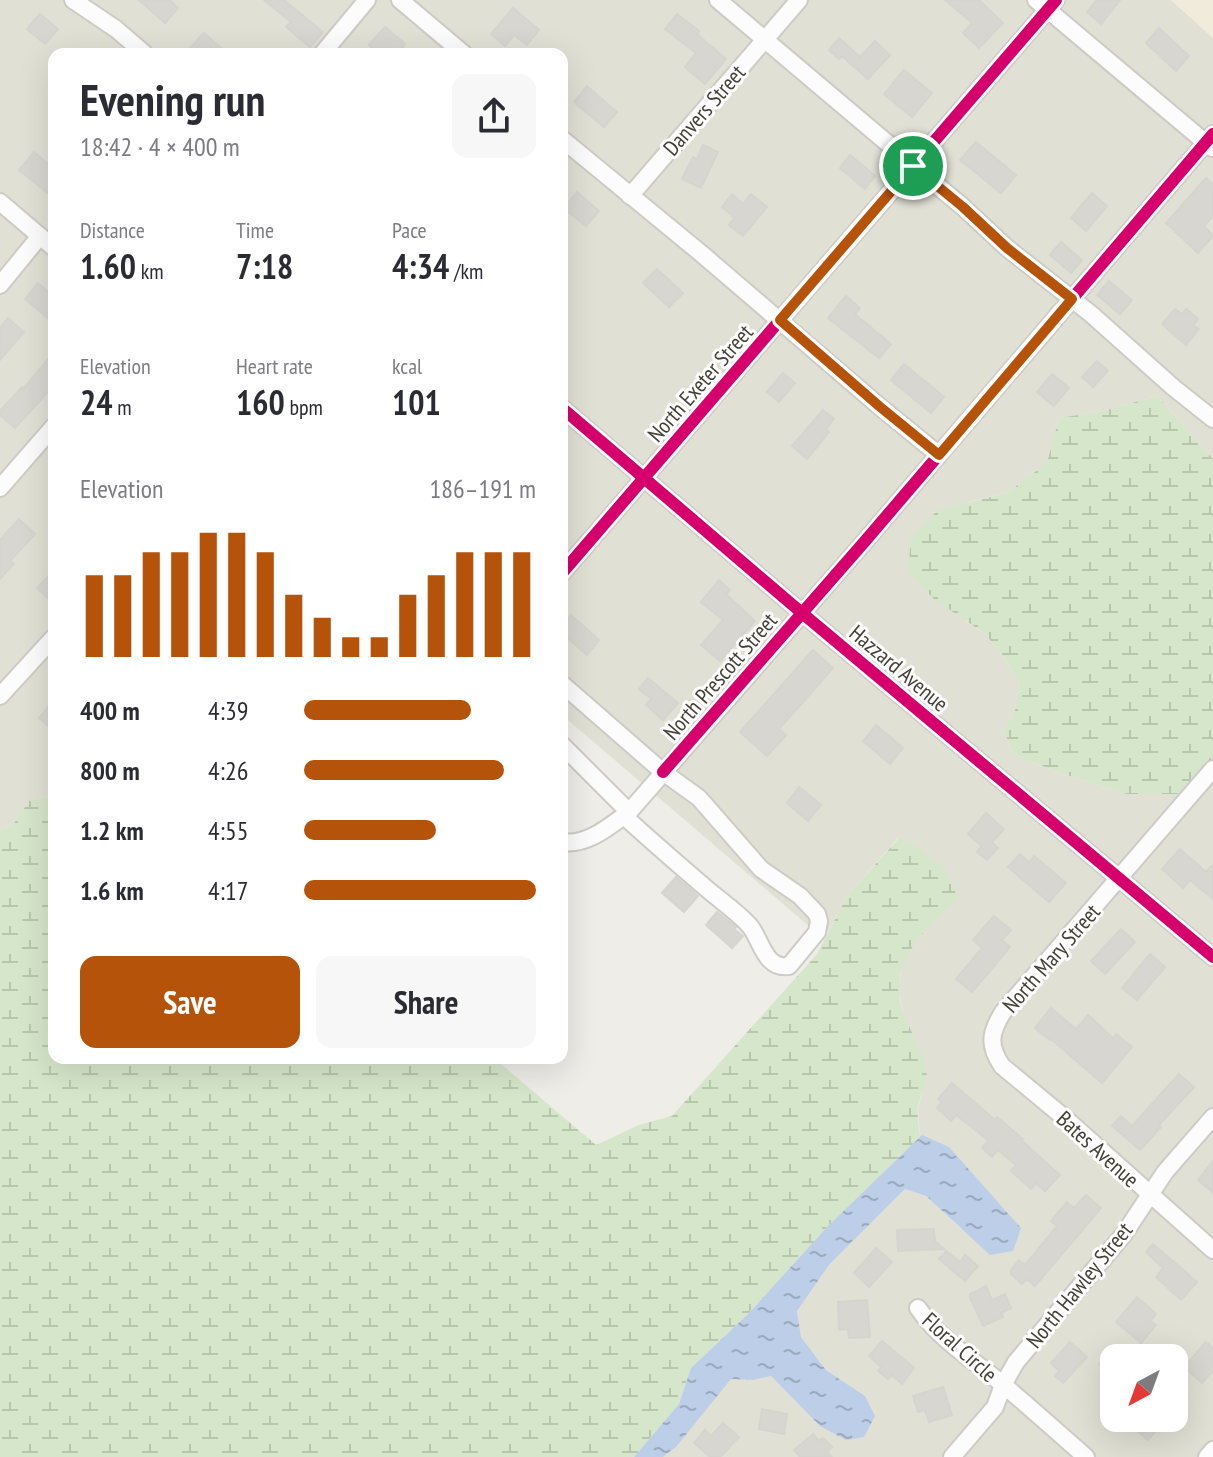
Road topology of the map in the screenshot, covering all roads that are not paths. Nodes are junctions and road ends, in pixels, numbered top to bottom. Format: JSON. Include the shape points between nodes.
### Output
{"nodes":[{"id":1,"x":73,"y":0,"type":"edge"},
{"id":2,"x":367,"y":0,"type":"edge"},
{"id":3,"x":400,"y":0,"type":"edge"},
{"id":4,"x":718,"y":0,"type":"edge"},
{"id":5,"x":799,"y":0,"type":"edge"},
{"id":6,"x":1047,"y":3,"type":"edge"},
{"id":7,"x":765,"y":39,"type":"junction"},
{"id":8,"x":138,"y":48,"type":"edge"},
{"id":9,"x":327,"y":48,"type":"edge"},
{"id":10,"x":457,"y":48,"type":"edge"},
{"id":11,"x":1210,"y":142,"type":"edge"},
{"id":12,"x":568,"y":151,"type":"edge"},
{"id":13,"x":913,"y":166,"type":"junction"},
{"id":14,"x":630,"y":196,"type":"junction"},
{"id":15,"x":0,"y":202,"type":"edge"},
{"id":16,"x":40,"y":236,"type":"junction"},
{"id":17,"x":48,"y":243,"type":"edge"},
{"id":18,"x":0,"y":285,"type":"edge"},
{"id":19,"x":1072,"y":299,"type":"junction"},
{"id":20,"x":780,"y":320,"type":"junction"},
{"id":21,"x":568,"y":413,"type":"edge"},
{"id":22,"x":1213,"y":419,"type":"edge"},
{"id":23,"x":48,"y":433,"type":"edge"},
{"id":24,"x":939,"y":455,"type":"junction"},
{"id":25,"x":644,"y":478,"type":"junction"},
{"id":26,"x":0,"y":488,"type":"edge"},
{"id":27,"x":568,"y":566,"type":"edge"},
{"id":28,"x":802,"y":613,"type":"junction"},
{"id":29,"x":48,"y":644,"type":"edge"},
{"id":30,"x":568,"y":689,"type":"edge"},
{"id":31,"x":0,"y":696,"type":"edge"},
{"id":32,"x":568,"y":751,"type":"edge"},
{"id":33,"x":1213,"y":769,"type":"edge"},
{"id":34,"x":663,"y":772,"type":"junction"},
{"id":35,"x":626,"y":814,"type":"junction"},
{"id":36,"x":568,"y":844,"type":"edge"},
{"id":37,"x":1120,"y":878,"type":"junction"},
{"id":38,"x":1213,"y":957,"type":"edge"},
{"id":39,"x":992,"y":1042,"type":"joint"},
{"id":40,"x":1213,"y":1117,"type":"edge"},
{"id":41,"x":1149,"y":1195,"type":"junction"},
{"id":42,"x":1213,"y":1250,"type":"edge"},
{"id":43,"x":918,"y":1308,"type":"dead end"},
{"id":44,"x":1003,"y":1385,"type":"junction"},
{"id":45,"x":1213,"y":1450,"type":"edge"},
{"id":46,"x":952,"y":1457,"type":"edge"},
{"id":47,"x":1086,"y":1457,"type":"edge"},
{"id":48,"x":1207,"y":1457,"type":"edge"}],
"edges":[{"from":1,"to":8,"type":"street"},
{"from":2,"to":9,"type":"street"},
{"from":3,"to":10,"type":"street"},
{"from":4,"to":7,"type":"street"},
{"from":5,"to":7,"type":"street","name":"Danvers Street"},
{"from":6,"to":11,"type":"street"},
{"from":6,"to":13,"type":"street","name":"North Exeter Street"},
{"from":7,"to":13,"type":"street"},
{"from":7,"to":14,"type":"street","name":"Danvers Street"},
{"from":11,"to":19,"type":"street","name":"North Prescott Street"},
{"from":12,"to":14,"type":"street"},
{"from":13,"to":19,"type":"street"},
{"from":13,"to":20,"type":"street","name":"North Exeter Street"},
{"from":14,"to":20,"type":"street"},
{"from":15,"to":16,"type":"street"},
{"from":16,"to":17,"type":"street"},
{"from":16,"to":18,"type":"street"},
{"from":19,"to":22,"type":"street"},
{"from":19,"to":24,"type":"street","name":"North Prescott Street"},
{"from":20,"to":24,"type":"street"},
{"from":20,"to":25,"type":"street","name":"North Exeter Street"},
{"from":21,"to":25,"type":"street","name":"Hazzard Avenue"},
{"from":23,"to":26,"type":"street"},
{"from":24,"to":28,"type":"street","name":"North Prescott Street"},
{"from":25,"to":27,"type":"street","name":"North Exeter Street"},
{"from":25,"to":28,"type":"street","name":"Hazzard Avenue"},
{"from":28,"to":34,"type":"street","name":"North Prescott Street"},
{"from":28,"to":37,"type":"street","name":"Hazzard Avenue"},
{"from":29,"to":31,"type":"street"},
{"from":30,"to":34,"type":"street"},
{"from":32,"to":35,"type":"street"},
{"from":33,"to":37,"type":"street","name":"North Mary Street"},
{"from":34,"to":35,"type":"street","name":"North Prescott Street"},
{"from":34,"to":35,"type":"street","via":[[699,798],[761,869],[817,914],[817,932],[789,966],[776,964],[762,951],[750,926]]},
{"from":35,"to":36,"type":"street","name":"North Prescott Street","via":[[596,835]]},
{"from":37,"to":38,"type":"street","name":"Hazzard Avenue"},
{"from":37,"to":39,"type":"street","name":"North Mary Street","via":[[1003,1012]]},
{"from":39,"to":41,"type":"street","name":"Bates Avenue","via":[[1002,1066]]},
{"from":40,"to":41,"type":"street","name":"North Hawley Street"},
{"from":41,"to":42,"type":"street","name":"Bates Avenue"},
{"from":41,"to":44,"type":"street","name":"North Hawley Street"},
{"from":43,"to":44,"type":"street","name":"Floral Circle","via":[[953,1346]]},
{"from":44,"to":46,"type":"street","name":"North Hawley Street","via":[[995,1407]]},
{"from":44,"to":47,"type":"street","name":"Floral Circle"},
{"from":45,"to":48,"type":"street"}]}
